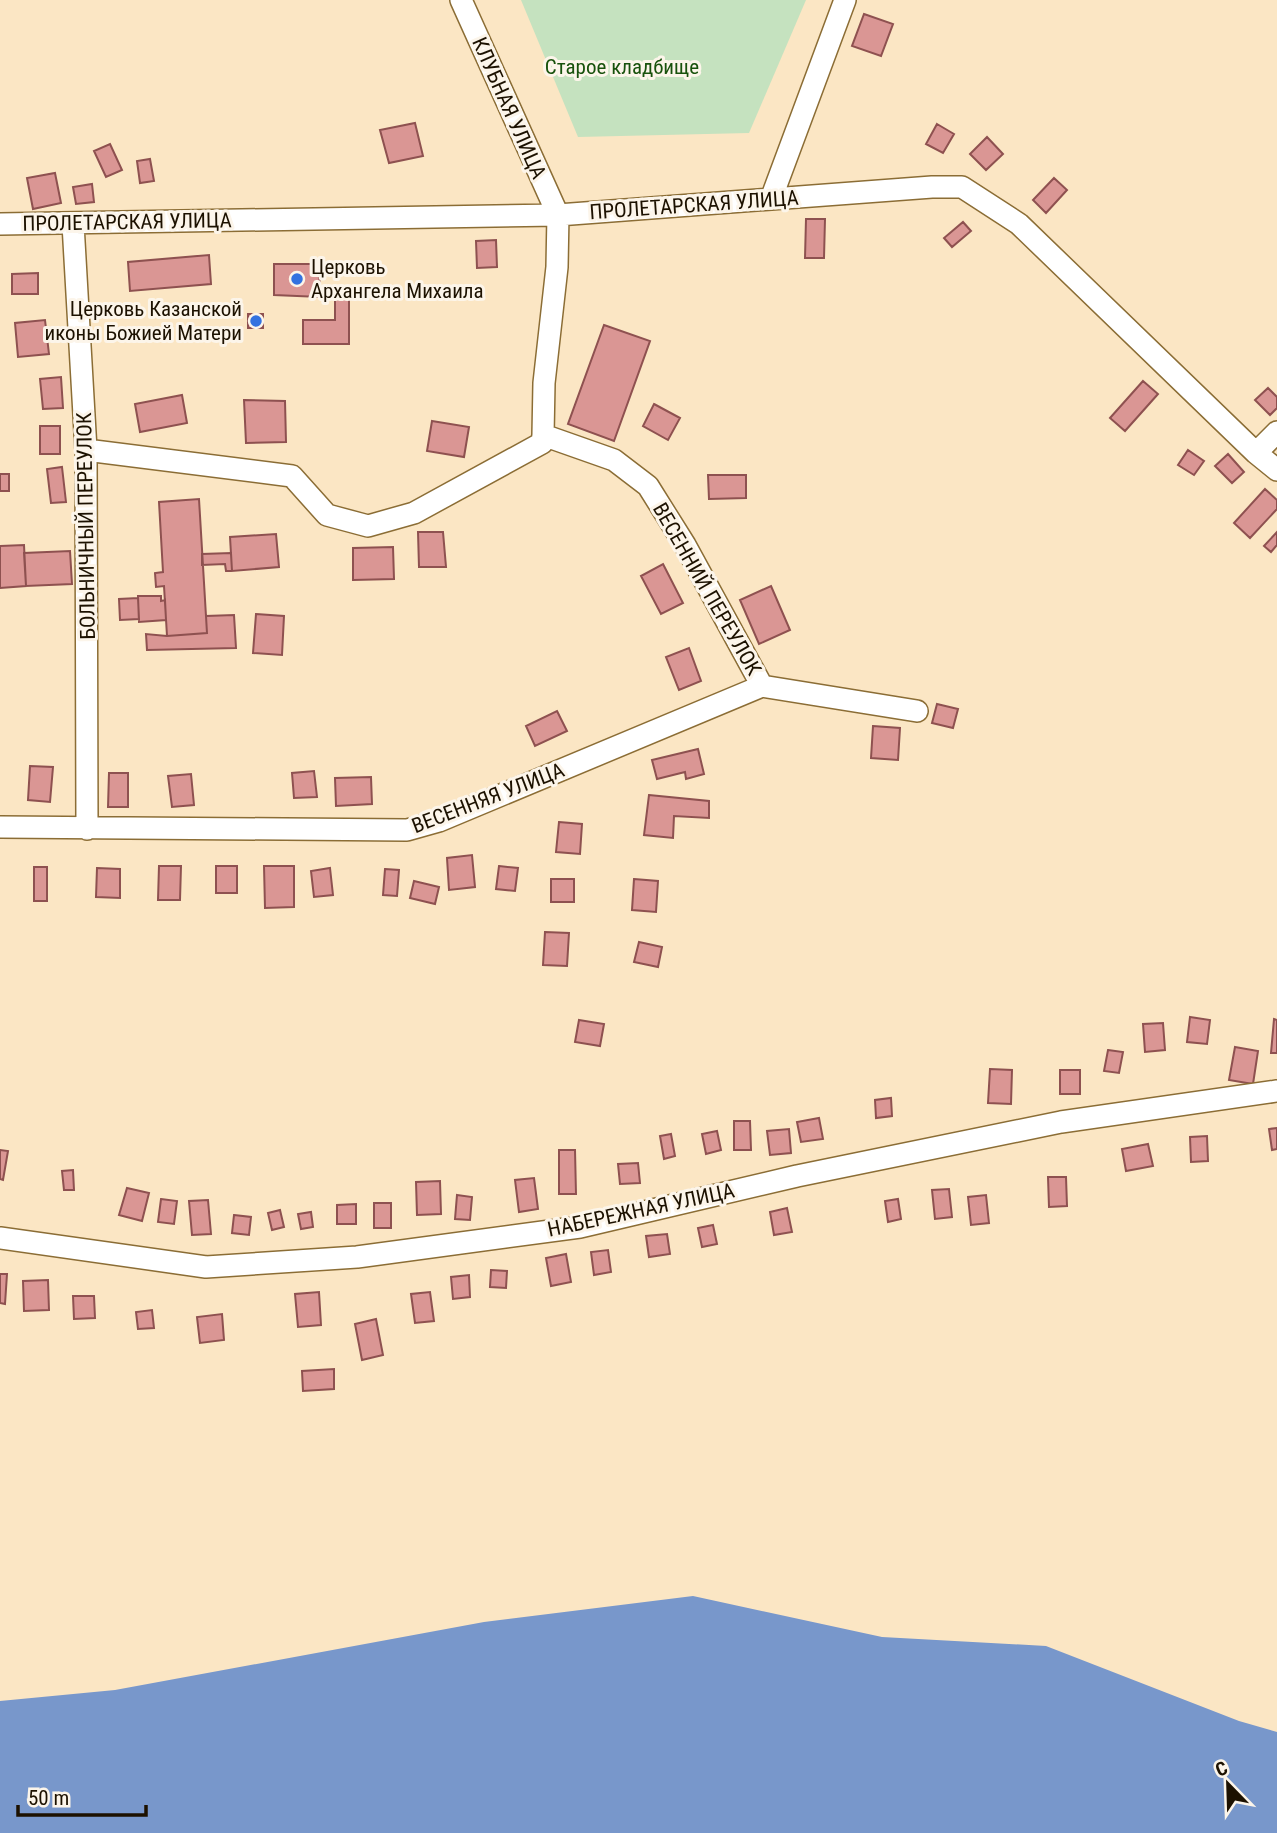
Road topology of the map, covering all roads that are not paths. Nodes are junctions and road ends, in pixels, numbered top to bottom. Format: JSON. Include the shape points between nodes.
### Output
{"nodes":[{"id":1,"x":461,"y":0,"type":"edge"},
{"id":2,"x":845,"y":0,"type":"edge"},
{"id":3,"x":771,"y":199,"type":"junction"},
{"id":4,"x":558,"y":215,"type":"junction"},
{"id":5,"x":72,"y":223,"type":"junction"},
{"id":6,"x":0,"y":224,"type":"edge"},
{"id":7,"x":1277,"y":432,"type":"edge"},
{"id":8,"x":543,"y":435,"type":"junction"},
{"id":9,"x":86,"y":450,"type":"junction"},
{"id":10,"x":1256,"y":453,"type":"junction"},
{"id":11,"x":1277,"y":470,"type":"edge"},
{"id":12,"x":762,"y":686,"type":"junction"},
{"id":13,"x":917,"y":711,"type":"dead end"},
{"id":14,"x":0,"y":827,"type":"edge"},
{"id":15,"x":88,"y":830,"type":"junction"},
{"id":16,"x":1277,"y":1091,"type":"edge"},
{"id":17,"x":0,"y":1238,"type":"edge"}],
"edges":[{"from":1,"to":4,"type":"street","name":"КЛУБНАЯ УЛИЦА"},
{"from":2,"to":3,"type":"street"},
{"from":3,"to":4,"type":"street","name":"ПРОЛЕТАРСКАЯ УЛИЦА"},
{"from":3,"to":10,"type":"street","name":"ПРОЛЕТАРСКАЯ УЛИЦА","via":[[962,187],[1019,224]]},
{"from":4,"to":5,"type":"street","name":"ПРОЛЕТАРСКАЯ УЛИЦА"},
{"from":4,"to":8,"type":"street"},
{"from":5,"to":6,"type":"street","name":"ПРОЛЕТАРСКАЯ УЛИЦА"},
{"from":5,"to":9,"type":"street","name":"БОЛЬНИЧНЫЙ ПЕРЕУЛОК"},
{"from":7,"to":10,"type":"street"},
{"from":8,"to":9,"type":"street","via":[[542,443],[451,495],[414,513],[368,526],[327,515],[292,475]]},
{"from":8,"to":12,"type":"street","name":"ВЕСЕННИЙ ПЕРЕУЛОК","via":[[614,460],[648,486]]},
{"from":9,"to":15,"type":"street","name":"БОЛЬНИЧНЫЙ ПЕРЕУЛОК"},
{"from":10,"to":11,"type":"street","name":"ПРОЛЕТАРСКАЯ УЛИЦА"},
{"from":12,"to":13,"type":"street"},
{"from":12,"to":15,"type":"street","name":"ВЕСЕННЯЯ УЛИЦА","via":[[439,821],[407,830]]},
{"from":14,"to":15,"type":"street","name":"ВЕСЕННЯЯ УЛИЦА"},
{"from":16,"to":17,"type":"street","name":"НАБЕРЕЖНАЯ УЛИЦА","via":[[1061,1122],[797,1176],[580,1227],[357,1257],[206,1268]]}]}
